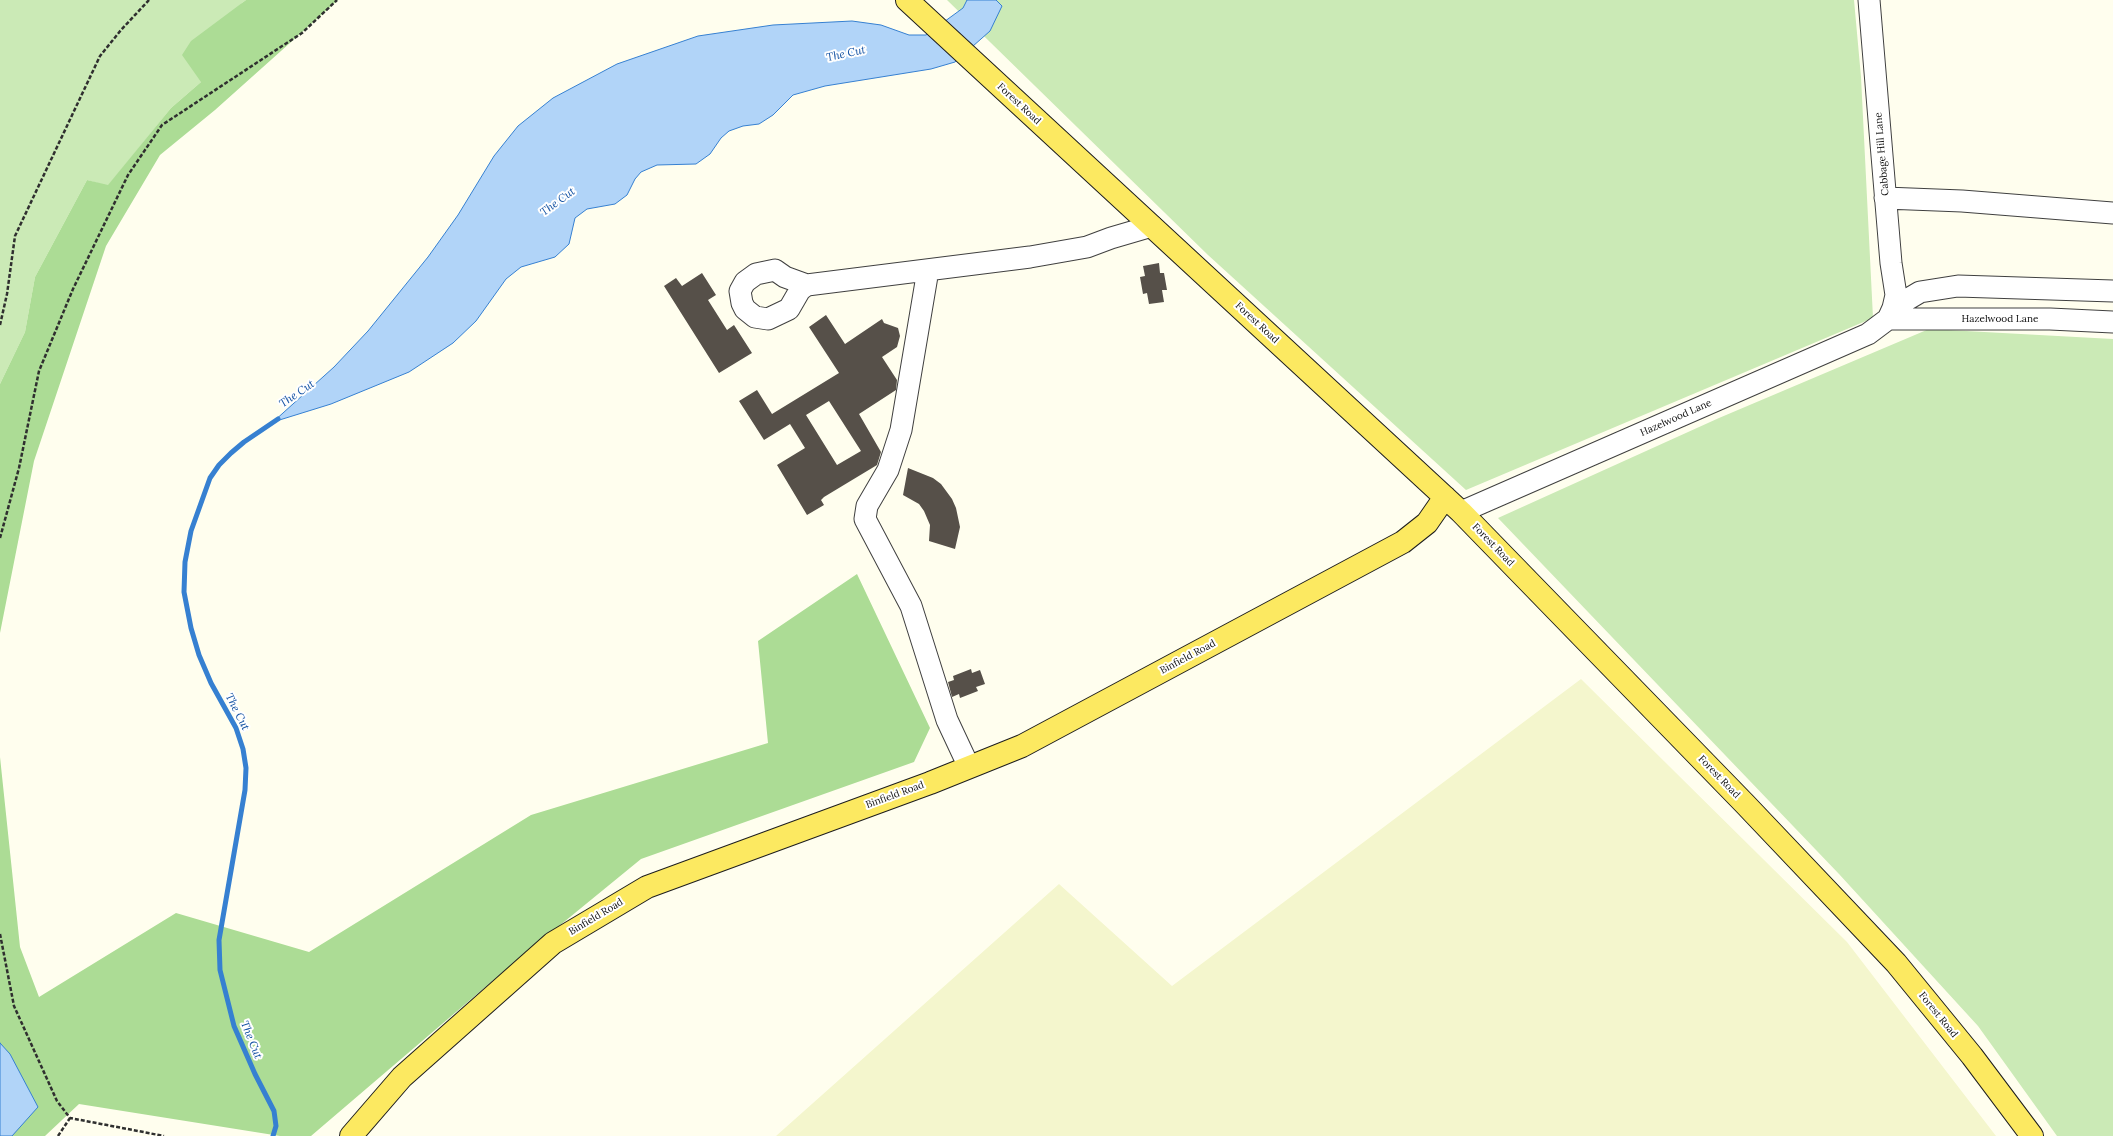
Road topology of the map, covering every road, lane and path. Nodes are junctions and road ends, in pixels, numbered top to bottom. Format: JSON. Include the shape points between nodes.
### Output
{"nodes":[{"id":1,"x":149,"y":0,"type":"edge"},
{"id":2,"x":337,"y":0,"type":"edge"},
{"id":3,"x":907,"y":0,"type":"edge"},
{"id":4,"x":1868,"y":0,"type":"edge"},
{"id":5,"x":1885,"y":198,"type":"junction"},
{"id":6,"x":2113,"y":213,"type":"edge"},
{"id":7,"x":1152,"y":226,"type":"junction"},
{"id":8,"x":928,"y":270,"type":"junction"},
{"id":9,"x":807,"y":285,"type":"dead end"},
{"id":10,"x":2113,"y":291,"type":"edge"},
{"id":11,"x":1890,"y":314,"type":"junction"},
{"id":12,"x":2113,"y":322,"type":"edge"},
{"id":13,"x":0,"y":326,"type":"edge"},
{"id":14,"x":1445,"y":497,"type":"junction"},
{"id":15,"x":1461,"y":512,"type":"junction"},
{"id":16,"x":0,"y":538,"type":"edge"},
{"id":17,"x":969,"y":767,"type":"junction"},
{"id":18,"x":0,"y":934,"type":"edge"},
{"id":19,"x":70,"y":1118,"type":"junction"},
{"id":20,"x":363,"y":1127,"type":"edge"},
{"id":21,"x":58,"y":1136,"type":"edge"},
{"id":22,"x":164,"y":1136,"type":"edge"},
{"id":23,"x":351,"y":1136,"type":"edge"},
{"id":24,"x":2032,"y":1136,"type":"edge"}],
"edges":[{"from":1,"to":13,"type":"path","via":[[100,56],[15,236]]},
{"from":2,"to":16,"type":"path","via":[[302,33],[162,126],[128,175],[73,289],[38,371],[19,468]]},
{"from":3,"to":7,"type":"main road","name":"Forest Road"},
{"from":4,"to":5,"type":"street","name":"Cabbage Hill Lane"},
{"from":5,"to":6,"type":"street","via":[[1962,201]]},
{"from":5,"to":11,"type":"street","name":"Cabbage Hill Lane","via":[[1896,295]]},
{"from":7,"to":8,"type":"street","via":[[1087,247],[1030,258]]},
{"from":7,"to":14,"type":"main road","name":"Forest Road"},
{"from":8,"to":9,"type":"street"},
{"from":8,"to":17,"type":"street","via":[[900,430],[888,470],[867,506],[865,519],[911,606],[946,720]]},
{"from":10,"to":11,"type":"street","via":[[1958,286],[1920,292]]},
{"from":11,"to":12,"type":"street","name":"Hazelwood Lane"},
{"from":11,"to":15,"type":"street","name":"Hazelwood Lane","via":[[1868,334]]},
{"from":14,"to":15,"type":"main road","name":"Forest Road"},
{"from":14,"to":17,"type":"main road","name":"Binfield Road","via":[[1427,523],[1403,542],[1022,746]]},
{"from":15,"to":24,"type":"main road","name":"Forest Road","via":[[1896,963],[1972,1056]]},
{"from":17,"to":20,"type":"main road","name":"Binfield Road","via":[[647,887],[553,943],[402,1077]]},
{"from":18,"to":19,"type":"path","via":[[14,1006],[57,1101]]},
{"from":19,"to":21,"type":"path"},
{"from":19,"to":22,"type":"path"},
{"from":20,"to":23,"type":"main road","name":"Binfield Road"}]}
